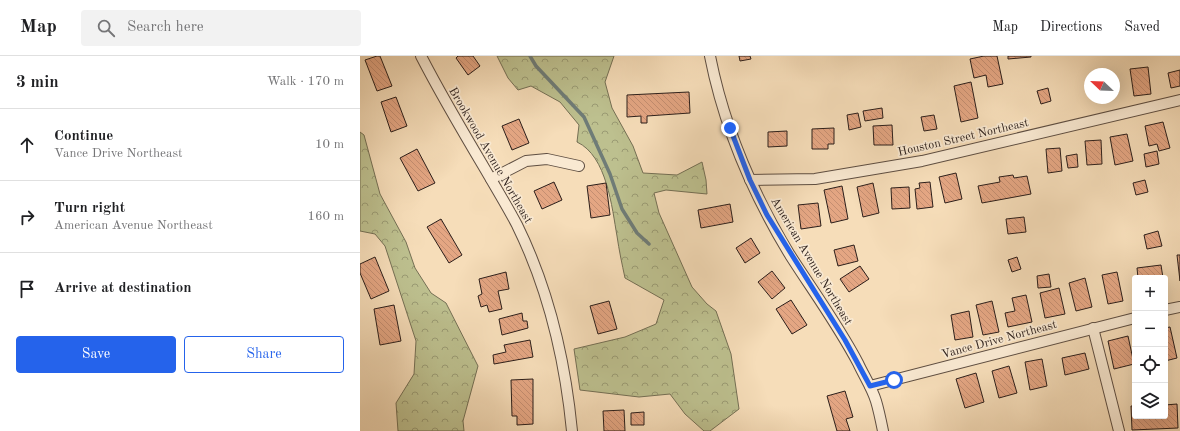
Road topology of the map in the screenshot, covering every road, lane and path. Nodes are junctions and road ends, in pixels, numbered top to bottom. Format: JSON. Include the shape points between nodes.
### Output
{"nodes":[{"id":1,"x":421,"y":56,"type":"edge"},
{"id":2,"x":710,"y":56,"type":"edge"},
{"id":3,"x":1180,"y":100,"type":"edge"},
{"id":4,"x":579,"y":166,"type":"dead end"},
{"id":5,"x":491,"y":179,"type":"junction"},
{"id":6,"x":750,"y":180,"type":"junction"},
{"id":7,"x":1180,"y":307,"type":"edge"},
{"id":8,"x":1168,"y":309,"type":"edge"},
{"id":9,"x":1132,"y":319,"type":"edge"},
{"id":10,"x":1093,"y":328,"type":"junction"},
{"id":11,"x":870,"y":386,"type":"junction"},
{"id":12,"x":572,"y":431,"type":"edge"},
{"id":13,"x":883,"y":431,"type":"edge"},
{"id":14,"x":1119,"y":431,"type":"edge"}],
"edges":[{"from":1,"to":5,"type":"street","name":"Brookwood Avenue Northeast"},
{"from":2,"to":6,"type":"street","name":"American Avenue Northeast","via":[[730,128]]},
{"from":3,"to":6,"type":"street","name":"Houston Street Northeast","via":[[922,161],[816,179]]},
{"from":4,"to":5,"type":"street","via":[[547,159],[526,161]]},
{"from":5,"to":12,"type":"street","name":"Brookwood Avenue Northeast","via":[[517,225],[546,296],[566,378]]},
{"from":6,"to":11,"type":"street","name":"American Avenue Northeast","via":[[767,215],[845,340]]},
{"from":7,"to":8,"type":"street"},
{"from":9,"to":10,"type":"street","name":"Vance Drive Northeast"},
{"from":10,"to":11,"type":"street","name":"Vance Drive Northeast"},
{"from":10,"to":14,"type":"street"},
{"from":11,"to":13,"type":"street","name":"American Avenue Northeast"}]}
